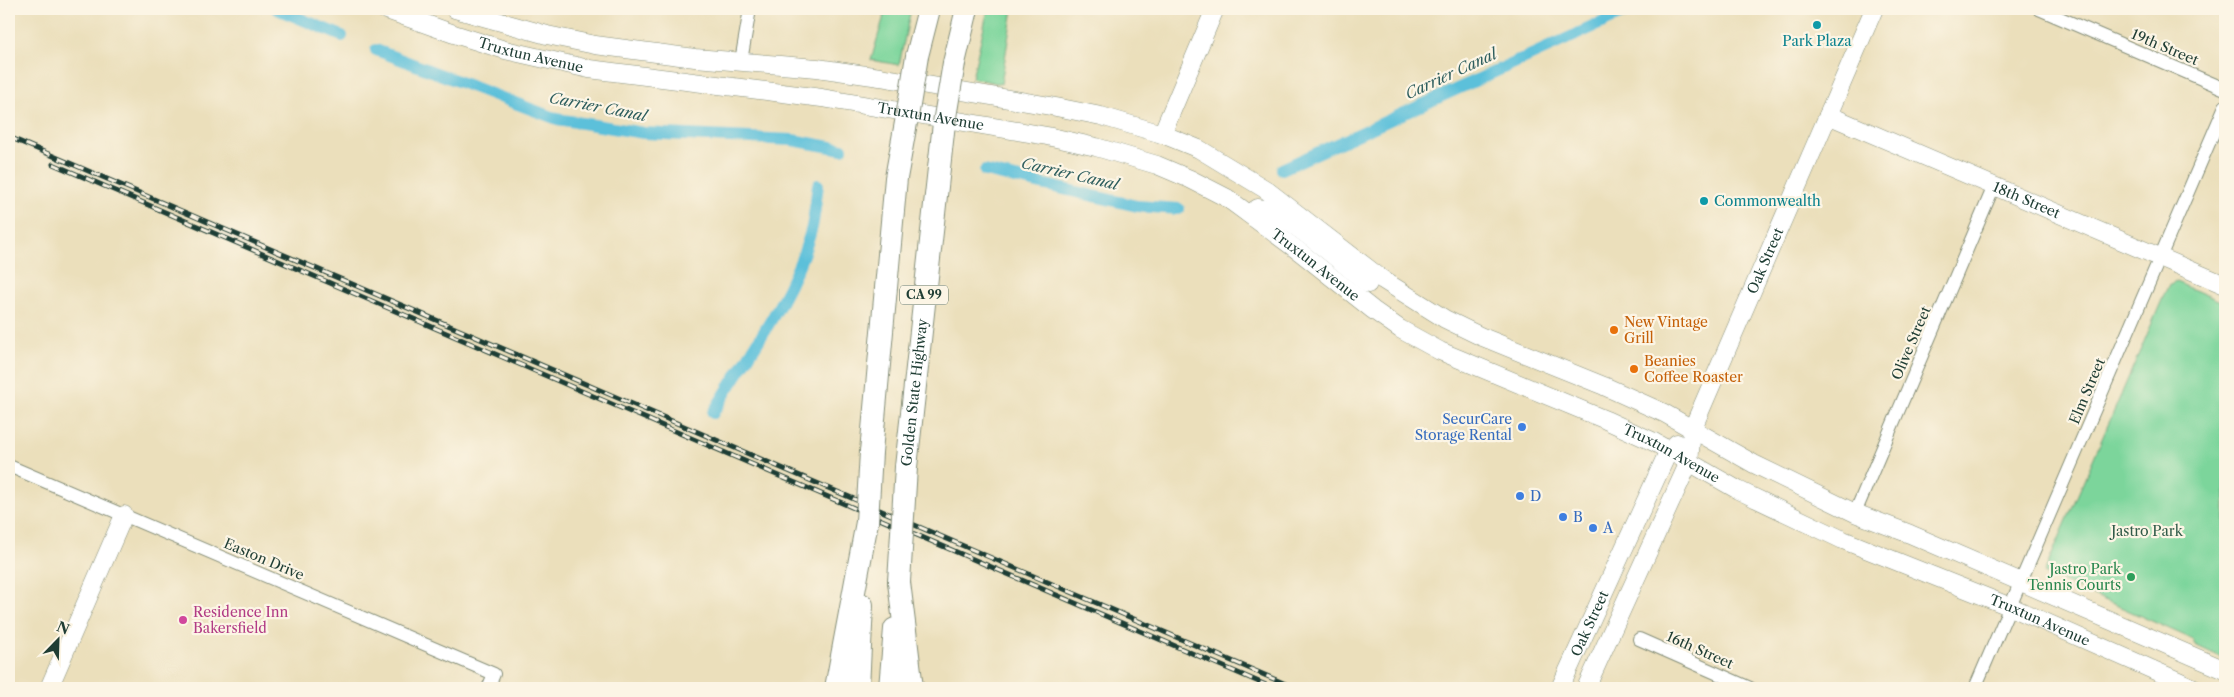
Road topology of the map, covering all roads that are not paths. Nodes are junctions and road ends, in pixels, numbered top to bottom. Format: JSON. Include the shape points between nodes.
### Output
{"nodes":[{"id":1,"x":384,"y":9,"type":"edge"},
{"id":2,"x":455,"y":9,"type":"edge"},
{"id":3,"x":750,"y":9,"type":"edge"},
{"id":4,"x":929,"y":9,"type":"edge"},
{"id":5,"x":967,"y":9,"type":"edge"},
{"id":6,"x":1215,"y":9,"type":"edge"},
{"id":7,"x":1874,"y":9,"type":"edge"},
{"id":8,"x":2039,"y":9,"type":"edge"},
{"id":9,"x":741,"y":61,"type":"junction"},
{"id":10,"x":589,"y":69,"type":"junction"},
{"id":11,"x":2225,"y":89,"type":"edge"},
{"id":12,"x":2225,"y":106,"type":"edge"},
{"id":13,"x":1828,"y":115,"type":"junction"},
{"id":14,"x":1162,"y":134,"type":"junction"},
{"id":15,"x":1994,"y":186,"type":"junction"},
{"id":16,"x":1249,"y":214,"type":"junction"},
{"id":17,"x":2160,"y":257,"type":"junction"},
{"id":18,"x":2225,"y":285,"type":"edge"},
{"id":19,"x":1445,"y":319,"type":"junction"},
{"id":20,"x":1692,"y":430,"type":"junction"},
{"id":21,"x":1669,"y":450,"type":"junction"},
{"id":22,"x":1689,"y":462,"type":"junction"},
{"id":23,"x":9,"y":466,"type":"edge"},
{"id":24,"x":1855,"y":513,"type":"junction"},
{"id":25,"x":124,"y":515,"type":"junction"},
{"id":26,"x":2021,"y":582,"type":"junction"},
{"id":27,"x":2011,"y":607,"type":"junction"},
{"id":28,"x":1639,"y":639,"type":"dead end"},
{"id":29,"x":2225,"y":670,"type":"edge"},
{"id":30,"x":852,"y":673,"type":"edge"},
{"id":31,"x":897,"y":687,"type":"edge"},
{"id":32,"x":49,"y":688,"type":"edge"},
{"id":33,"x":488,"y":688,"type":"edge"},
{"id":34,"x":836,"y":688,"type":"edge"},
{"id":35,"x":1560,"y":688,"type":"edge"},
{"id":36,"x":1586,"y":688,"type":"edge"},
{"id":37,"x":1750,"y":688,"type":"edge"},
{"id":38,"x":1976,"y":688,"type":"edge"},
{"id":39,"x":2194,"y":688,"type":"edge"}],
"edges":[{"from":1,"to":10,"type":"main road","name":"Truxtun Avenue","via":[[505,50]]},
{"from":2,"to":9,"type":"main road","name":"Truxtun Avenue","via":[[595,45]]},
{"from":3,"to":9,"type":"street"},
{"from":4,"to":30,"type":"highway","number":"CA 99","bridge":true,"via":[[917,56],[896,178]]},
{"from":5,"to":31,"type":"highway","name":"Golden State Highway","number":"CA 99","bridge":true,"via":[[944,123],[906,467]]},
{"from":6,"to":14,"type":"main road"},
{"from":7,"to":13,"type":"main road","name":"Oak Street"},
{"from":8,"to":11,"type":"street","name":"19th Street"},
{"from":9,"to":10,"type":"main road","via":[[734,70],[725,72],[628,62]]},
{"from":9,"to":14,"type":"main road","name":"Truxtun Avenue","via":[[880,77],[1056,107]]},
{"from":10,"to":16,"type":"main road","name":"Truxtun Avenue","via":[[822,98],[1047,136],[1157,165],[1190,178]]},
{"from":12,"to":17,"type":"street","name":"Elm Street"},
{"from":13,"to":15,"type":"main road","name":"18th Street"},
{"from":13,"to":20,"type":"main road","name":"Oak Street"},
{"from":14,"to":19,"type":"main road","name":"Truxtun Avenue","via":[[1199,149],[1265,189],[1383,280]]},
{"from":15,"to":17,"type":"main road","name":"18th Street"},
{"from":15,"to":24,"type":"street","name":"Olive Street"},
{"from":16,"to":19,"type":"main road","via":[[1258,208],[1269,209],[1386,297],[1403,307]]},
{"from":16,"to":21,"type":"main road","name":"Truxtun Avenue","via":[[1400,329],[1440,350]]},
{"from":17,"to":18,"type":"main road","name":"18th Street"},
{"from":17,"to":26,"type":"street","name":"Elm Street"},
{"from":19,"to":20,"type":"main road","name":"Truxtun Avenue","via":[[1604,386],[1664,413]]},
{"from":20,"to":21,"type":"main road","name":"Oak Street"},
{"from":20,"to":22,"type":"main road","name":"Oak Street"},
{"from":20,"to":24,"type":"main road","name":"Truxtun Avenue","via":[[1767,471]]},
{"from":21,"to":22,"type":"main road","name":"Truxtun Avenue"},
{"from":21,"to":35,"type":"main road","name":"Oak Street"},
{"from":22,"to":27,"type":"main road","name":"Truxtun Avenue","via":[[1738,490],[1843,540]]},
{"from":22,"to":36,"type":"main road","name":"Oak Street"},
{"from":23,"to":25,"type":"street","name":"Easton Drive"},
{"from":24,"to":26,"type":"main road","name":"Truxtun Avenue"},
{"from":25,"to":32,"type":"main road"},
{"from":25,"to":33,"type":"street","name":"Easton Drive","via":[[494,674]]},
{"from":26,"to":27,"type":"street","name":"Elm Street"},
{"from":26,"to":29,"type":"main road","name":"Truxtun Avenue"},
{"from":27,"to":38,"type":"street","name":"Elm Street"},
{"from":27,"to":39,"type":"main road","name":"Truxtun Avenue"},
{"from":28,"to":37,"type":"street","name":"16th Street"},
{"from":30,"to":34,"type":"highway"}]}
